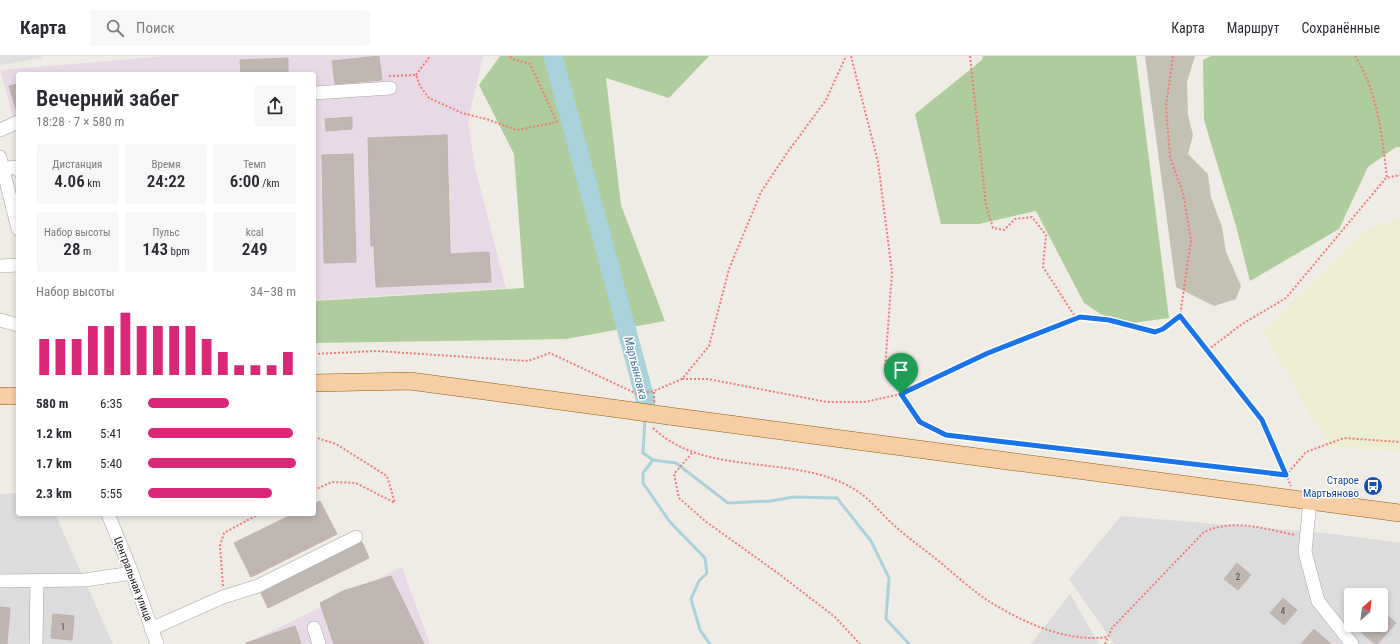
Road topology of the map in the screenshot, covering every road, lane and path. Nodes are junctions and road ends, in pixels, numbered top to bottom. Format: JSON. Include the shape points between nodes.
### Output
{"nodes":[{"id":1,"x":430,"y":56,"type":"edge"},
{"id":2,"x":509,"y":56,"type":"edge"},
{"id":3,"x":846,"y":56,"type":"edge"},
{"id":4,"x":851,"y":56,"type":"edge"},
{"id":5,"x":970,"y":56,"type":"edge"},
{"id":6,"x":1172,"y":56,"type":"edge"},
{"id":7,"x":1355,"y":56,"type":"edge"},
{"id":8,"x":416,"y":75,"type":"junction"},
{"id":9,"x":390,"y":88,"type":"joint"},
{"id":10,"x":316,"y":93,"type":"edge"},
{"id":11,"x":16,"y":123,"type":"edge"},
{"id":12,"x":0,"y":130,"type":"edge"},
{"id":13,"x":2,"y":164,"type":"edge"},
{"id":14,"x":16,"y":169,"type":"edge"},
{"id":15,"x":1400,"y":175,"type":"edge"},
{"id":16,"x":1387,"y":178,"type":"junction"},
{"id":17,"x":16,"y":220,"type":"edge"},
{"id":18,"x":16,"y":265,"type":"edge"},
{"id":19,"x":0,"y":266,"type":"edge"},
{"id":20,"x":1180,"y":316,"type":"junction"},
{"id":21,"x":1076,"y":318,"type":"junction"},
{"id":22,"x":0,"y":320,"type":"edge"},
{"id":23,"x":16,"y":324,"type":"edge"},
{"id":24,"x":1208,"y":350,"type":"junction"},
{"id":25,"x":316,"y":354,"type":"edge"},
{"id":26,"x":682,"y":379,"type":"junction"},
{"id":27,"x":316,"y":383,"type":"edge"},
{"id":28,"x":654,"y":391,"type":"junction"},
{"id":29,"x":901,"y":394,"type":"junction"},
{"id":30,"x":0,"y":396,"type":"edge"},
{"id":31,"x":16,"y":396,"type":"edge"},
{"id":32,"x":654,"y":405,"type":"dead end"},
{"id":33,"x":652,"y":427,"type":"dead end"},
{"id":34,"x":316,"y":438,"type":"edge"},
{"id":35,"x":1400,"y":442,"type":"edge"},
{"id":36,"x":692,"y":453,"type":"junction"},
{"id":37,"x":1286,"y":475,"type":"junction"},
{"id":38,"x":316,"y":489,"type":"edge"},
{"id":39,"x":1304,"y":500,"type":"junction"},
{"id":40,"x":1400,"y":513,"type":"edge"},
{"id":41,"x":109,"y":516,"type":"edge"},
{"id":42,"x":256,"y":516,"type":"edge"},
{"id":43,"x":356,"y":537,"type":"dead end"},
{"id":44,"x":1306,"y":537,"type":"junction"},
{"id":45,"x":132,"y":573,"type":"junction"},
{"id":46,"x":0,"y":581,"type":"edge"},
{"id":47,"x":37,"y":581,"type":"junction"},
{"id":48,"x":223,"y":597,"type":"junction"},
{"id":49,"x":314,"y":628,"type":"dead end"},
{"id":50,"x":151,"y":629,"type":"junction"},
{"id":51,"x":1106,"y":637,"type":"junction"},
{"id":52,"x":36,"y":644,"type":"edge"},
{"id":53,"x":157,"y":644,"type":"edge"},
{"id":54,"x":319,"y":644,"type":"edge"},
{"id":55,"x":860,"y":644,"type":"edge"},
{"id":56,"x":1105,"y":644,"type":"edge"},
{"id":57,"x":1352,"y":644,"type":"edge"}],
"edges":[{"from":1,"to":8,"type":"path"},
{"from":2,"to":8,"type":"path","via":[[530,64],[557,122],[517,130],[462,113],[429,98]]},
{"from":3,"to":26,"type":"path","via":[[826,100],[761,192],[729,269],[709,346]]},
{"from":4,"to":29,"type":"path","via":[[878,162],[892,272],[885,369]]},
{"from":5,"to":21,"type":"path","via":[[986,205],[993,228],[1004,230],[1015,219],[1032,218],[1046,235],[1043,267]]},
{"from":6,"to":20,"type":"path","via":[[1166,106],[1170,158],[1183,193],[1191,240]]},
{"from":7,"to":16,"type":"path","via":[[1366,72],[1381,128]]},
{"from":8,"to":9,"type":"path","via":[[389,76]]},
{"from":9,"to":10,"type":"street"},
{"from":11,"to":12,"type":"street"},
{"from":13,"to":14,"type":"street"},
{"from":13,"to":17,"type":"street"},
{"from":15,"to":16,"type":"path"},
{"from":16,"to":24,"type":"path","via":[[1286,298],[1242,324]]},
{"from":18,"to":19,"type":"street"},
{"from":20,"to":21,"type":"path","via":[[1155,332],[1109,320]]},
{"from":20,"to":24,"type":"path"},
{"from":21,"to":29,"type":"path","via":[[988,353]]},
{"from":22,"to":23,"type":"street"},
{"from":24,"to":37,"type":"path","via":[[1262,420]]},
{"from":25,"to":28,"type":"path","via":[[377,351],[528,361],[550,353],[637,394]]},
{"from":26,"to":28,"type":"path"},
{"from":26,"to":29,"type":"path","via":[[708,379],[827,402],[865,402]]},
{"from":27,"to":39,"type":"main road","bridge":true,"via":[[410,381]]},
{"from":28,"to":32,"type":"path"},
{"from":29,"to":37,"type":"path","via":[[920,422],[946,435]]},
{"from":30,"to":31,"type":"main road"},
{"from":33,"to":36,"type":"path","via":[[665,439]]},
{"from":34,"to":38,"type":"path","via":[[336,444],[387,476],[395,503],[356,483],[332,482]]},
{"from":35,"to":37,"type":"path","via":[[1344,438],[1306,452]]},
{"from":36,"to":51,"type":"path","via":[[834,479],[860,493],[896,527],[987,600],[1027,621],[1063,634],[1096,639]]},
{"from":36,"to":55,"type":"path","via":[[674,474],[679,498],[705,521],[835,617]]},
{"from":37,"to":39,"type":"path"},
{"from":39,"to":40,"type":"main road"},
{"from":39,"to":44,"type":"street"},
{"from":41,"to":45,"type":"street","name":"Центральная улица"},
{"from":42,"to":48,"type":"path","via":[[224,533],[220,546]]},
{"from":43,"to":48,"type":"street","via":[[258,586]]},
{"from":44,"to":51,"type":"path","via":[[1236,524],[1218,526],[1204,532]]},
{"from":44,"to":57,"type":"street","via":[[1305,552],[1318,601]]},
{"from":45,"to":47,"type":"street","via":[[85,580]]},
{"from":45,"to":50,"type":"street","name":"Центральная улица"},
{"from":46,"to":47,"type":"street"},
{"from":47,"to":52,"type":"street"},
{"from":48,"to":50,"type":"street"},
{"from":49,"to":54,"type":"street"},
{"from":50,"to":53,"type":"street","name":"Центральная улица"},
{"from":51,"to":56,"type":"path"}]}
